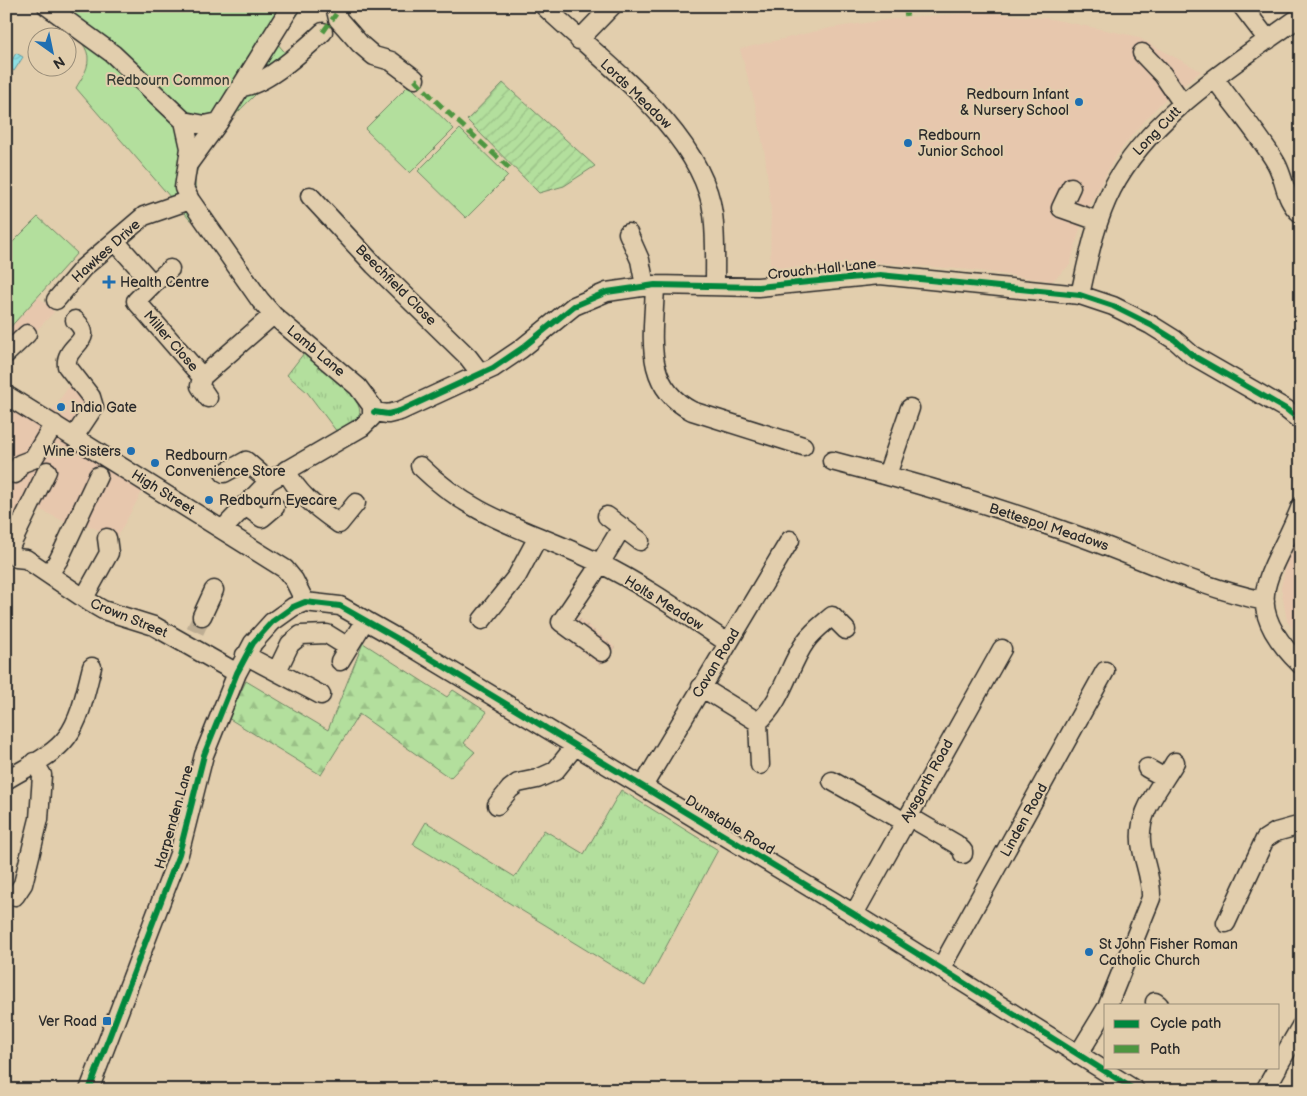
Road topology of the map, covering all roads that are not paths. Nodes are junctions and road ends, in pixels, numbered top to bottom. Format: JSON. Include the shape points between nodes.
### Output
{"nodes":[{"id":1,"x":47,"y":6,"type":"edge"},
{"id":2,"x":291,"y":6,"type":"edge"},
{"id":3,"x":335,"y":6,"type":"edge"},
{"id":4,"x":544,"y":6,"type":"edge"},
{"id":5,"x":612,"y":6,"type":"edge"},
{"id":6,"x":1242,"y":6,"type":"edge"},
{"id":7,"x":1301,"y":16,"type":"edge"},
{"id":8,"x":323,"y":32,"type":"dead end"},
{"id":9,"x":579,"y":40,"type":"junction"},
{"id":10,"x":1268,"y":40,"type":"junction"},
{"id":11,"x":268,"y":43,"type":"junction"},
{"id":12,"x":1142,"y":53,"type":"dead end"},
{"id":13,"x":288,"y":61,"type":"junction"},
{"id":14,"x":415,"y":79,"type":"dead end"},
{"id":15,"x":1215,"y":79,"type":"junction"},
{"id":16,"x":241,"y":87,"type":"junction"},
{"id":17,"x":1183,"y":104,"type":"junction"},
{"id":18,"x":184,"y":121,"type":"junction"},
{"id":19,"x":219,"y":122,"type":"junction"},
{"id":20,"x":188,"y":164,"type":"junction"},
{"id":21,"x":1071,"y":187,"type":"dead end"},
{"id":22,"x":310,"y":196,"type":"dead end"},
{"id":23,"x":190,"y":200,"type":"junction"},
{"id":24,"x":1301,"y":214,"type":"edge"},
{"id":25,"x":1098,"y":221,"type":"junction"},
{"id":26,"x":628,"y":232,"type":"dead end"},
{"id":27,"x":115,"y":242,"type":"junction"},
{"id":28,"x":170,"y":269,"type":"dead end"},
{"id":29,"x":152,"y":284,"type":"junction"},
{"id":30,"x":650,"y":286,"type":"junction"},
{"id":31,"x":715,"y":286,"type":"junction"},
{"id":32,"x":1080,"y":294,"type":"junction"},
{"id":33,"x":56,"y":300,"type":"dead end"},
{"id":34,"x":273,"y":314,"type":"junction"},
{"id":35,"x":75,"y":320,"type":"dead end"},
{"id":36,"x":27,"y":334,"type":"dead end"},
{"id":37,"x":6,"y":354,"type":"edge"},
{"id":38,"x":481,"y":374,"type":"junction"},
{"id":39,"x":202,"y":376,"type":"junction"},
{"id":40,"x":6,"y":395,"type":"edge"},
{"id":41,"x":208,"y":398,"type":"dead end"},
{"id":42,"x":910,"y":408,"type":"dead end"},
{"id":43,"x":374,"y":412,"type":"junction"},
{"id":44,"x":1301,"y":421,"type":"edge"},
{"id":45,"x":54,"y":424,"type":"junction"},
{"id":46,"x":74,"y":437,"type":"junction"},
{"id":47,"x":803,"y":446,"type":"dead end"},
{"id":48,"x":832,"y":461,"type":"dead end"},
{"id":49,"x":420,"y":466,"type":"dead end"},
{"id":50,"x":103,"y":467,"type":"junction"},
{"id":51,"x":47,"y":470,"type":"dead end"},
{"id":52,"x":286,"y":470,"type":"junction"},
{"id":53,"x":224,"y":473,"type":"dead end"},
{"id":54,"x":15,"y":474,"type":"dead end"},
{"id":55,"x":887,"y":475,"type":"junction"},
{"id":56,"x":269,"y":481,"type":"junction"},
{"id":57,"x":356,"y":503,"type":"dead end"},
{"id":58,"x":244,"y":505,"type":"junction"},
{"id":59,"x":1301,"y":506,"type":"edge"},
{"id":60,"x":275,"y":507,"type":"dead end"},
{"id":61,"x":607,"y":516,"type":"dead end"},
{"id":62,"x":622,"y":527,"type":"junction"},
{"id":63,"x":223,"y":529,"type":"junction"},
{"id":64,"x":538,"y":537,"type":"junction"},
{"id":65,"x":107,"y":538,"type":"dead end"},
{"id":66,"x":790,"y":540,"type":"dead end"},
{"id":67,"x":640,"y":541,"type":"dead end"},
{"id":68,"x":9,"y":554,"type":"edge"},
{"id":69,"x":599,"y":563,"type":"junction"},
{"id":70,"x":49,"y":574,"type":"junction"},
{"id":71,"x":214,"y":590,"type":"dead end"},
{"id":72,"x":84,"y":598,"type":"junction"},
{"id":73,"x":1265,"y":601,"type":"junction"},
{"id":74,"x":305,"y":602,"type":"junction"},
{"id":75,"x":365,"y":620,"type":"junction"},
{"id":76,"x":482,"y":620,"type":"dead end"},
{"id":77,"x":846,"y":630,"type":"dead end"},
{"id":78,"x":195,"y":631,"type":"junction"},
{"id":79,"x":728,"y":643,"type":"junction"},
{"id":80,"x":1002,"y":649,"type":"dead end"},
{"id":81,"x":602,"y":652,"type":"dead end"},
{"id":82,"x":245,"y":655,"type":"junction"},
{"id":83,"x":1301,"y":666,"type":"edge"},
{"id":84,"x":92,"y":668,"type":"dead end"},
{"id":85,"x":278,"y":671,"type":"junction"},
{"id":86,"x":1105,"y":671,"type":"dead end"},
{"id":87,"x":237,"y":673,"type":"junction"},
{"id":88,"x":701,"y":688,"type":"junction"},
{"id":89,"x":321,"y":696,"type":"dead end"},
{"id":90,"x":758,"y":722,"type":"junction"},
{"id":91,"x":575,"y":746,"type":"junction"},
{"id":92,"x":34,"y":762,"type":"junction"},
{"id":93,"x":1175,"y":762,"type":"dead end"},
{"id":94,"x":760,"y":765,"type":"dead end"},
{"id":95,"x":1146,"y":768,"type":"dead end"},
{"id":96,"x":1165,"y":778,"type":"junction"},
{"id":97,"x":6,"y":780,"type":"edge"},
{"id":98,"x":832,"y":781,"type":"dead end"},
{"id":99,"x":643,"y":786,"type":"junction"},
{"id":100,"x":497,"y":805,"type":"dead end"},
{"id":101,"x":906,"y":819,"type":"junction"},
{"id":102,"x":1301,"y":825,"type":"edge"},
{"id":103,"x":963,"y":854,"type":"dead end"},
{"id":104,"x":15,"y":896,"type":"dead end"},
{"id":105,"x":854,"y":914,"type":"junction"},
{"id":106,"x":1226,"y":923,"type":"dead end"},
{"id":107,"x":942,"y":969,"type":"junction"},
{"id":108,"x":1108,"y":1004,"type":"edge"},
{"id":109,"x":1104,"y":1012,"type":"edge"},
{"id":110,"x":1301,"y":1026,"type":"edge"},
{"id":111,"x":1078,"y":1055,"type":"junction"},
{"id":112,"x":1280,"y":1059,"type":"edge"},
{"id":113,"x":1274,"y":1068,"type":"edge"},
{"id":114,"x":89,"y":1090,"type":"edge"},
{"id":115,"x":1135,"y":1090,"type":"edge"},
{"id":116,"x":1264,"y":1090,"type":"edge"}],
"edges":[{"from":1,"to":18,"type":"street","via":[[113,54]]},
{"from":2,"to":11,"type":"street"},
{"from":3,"to":14,"type":"street","via":[[338,19],[360,44],[374,56],[391,61]]},
{"from":4,"to":9,"type":"street","name":"Lords Meadow"},
{"from":5,"to":9,"type":"street"},
{"from":6,"to":10,"type":"street"},
{"from":7,"to":10,"type":"street","name":"Long Cutt"},
{"from":8,"to":13,"type":"street"},
{"from":9,"to":31,"type":"street","name":"Lords Meadow","via":[[647,101],[686,147],[698,168],[713,213]]},
{"from":10,"to":15,"type":"street","name":"Long Cutt"},
{"from":11,"to":13,"type":"street"},
{"from":11,"to":16,"type":"street"},
{"from":12,"to":17,"type":"street"},
{"from":13,"to":16,"type":"street","via":[[258,84]]},
{"from":15,"to":17,"type":"street","name":"Long Cutt"},
{"from":15,"to":24,"type":"street","via":[[1272,156],[1286,195]]},
{"from":16,"to":19,"type":"street"},
{"from":17,"to":25,"type":"street","name":"Long Cutt","via":[[1140,146],[1111,190]]},
{"from":18,"to":19,"type":"street"},
{"from":18,"to":20,"type":"street","name":"Lamb Lane","via":[[190,148]]},
{"from":19,"to":20,"type":"street"},
{"from":20,"to":23,"type":"street","name":"Lamb Lane","via":[[184,188]]},
{"from":21,"to":25,"type":"street","via":[[1061,208]]},
{"from":22,"to":38,"type":"street","name":"Beechfield Close"},
{"from":23,"to":27,"type":"street","name":"Hawkes Drive","via":[[144,216]]},
{"from":23,"to":34,"type":"street","name":"Lamb Lane","via":[[251,289]]},
{"from":25,"to":32,"type":"street","name":"Long Cutt"},
{"from":26,"to":30,"type":"street"},
{"from":27,"to":29,"type":"street"},
{"from":27,"to":33,"type":"street","name":"Hawkes Drive","via":[[83,268]]},
{"from":28,"to":29,"type":"street","name":"Miller Close"},
{"from":29,"to":39,"type":"street","name":"Miller Close","via":[[136,301]]},
{"from":30,"to":31,"type":"street","name":"Crouch Hall Lane"},
{"from":30,"to":38,"type":"street","name":"Crouch Hall Lane","via":[[607,292],[574,306],[521,349]]},
{"from":30,"to":47,"type":"street","via":[[653,359],[661,383],[676,402],[692,411]]},
{"from":31,"to":32,"type":"street","name":"Crouch Hall Lane","via":[[758,287],[880,275]]},
{"from":32,"to":44,"type":"street","name":"Crouch Hall Lane","via":[[1151,325],[1192,355]]},
{"from":34,"to":39,"type":"street","name":"Miller Close"},
{"from":34,"to":43,"type":"street","name":"Lamb Lane","via":[[358,387]]},
{"from":35,"to":46,"type":"street","via":[[84,332],[68,356],[67,366],[91,397],[94,407]]},
{"from":36,"to":37,"type":"street"},
{"from":38,"to":43,"type":"street","name":"Crouch Hall Lane","via":[[400,411],[388,414]]},
{"from":39,"to":41,"type":"street","name":"Miller Close","via":[[200,386]]},
{"from":40,"to":45,"type":"street","name":"High Street"},
{"from":42,"to":55,"type":"street"},
{"from":43,"to":52,"type":"street","via":[[362,427]]},
{"from":45,"to":46,"type":"street","name":"High Street"},
{"from":45,"to":54,"type":"street","via":[[33,459],[20,464]]},
{"from":46,"to":50,"type":"street","name":"High Street"},
{"from":48,"to":55,"type":"street","name":"Bettespol Meadows"},
{"from":49,"to":64,"type":"street","name":"Holts Meadow","via":[[462,502]]},
{"from":50,"to":63,"type":"street","name":"High Street"},
{"from":50,"to":70,"type":"street"},
{"from":51,"to":68,"type":"street"},
{"from":52,"to":56,"type":"street"},
{"from":52,"to":57,"type":"street","via":[[294,487],[306,500],[338,524]]},
{"from":53,"to":56,"type":"street","via":[[246,461]]},
{"from":55,"to":73,"type":"street","name":"Bettespol Meadows","via":[[1064,530],[1234,594]]},
{"from":56,"to":58,"type":"street"},
{"from":58,"to":60,"type":"street","via":[[262,518]]},
{"from":58,"to":63,"type":"street"},
{"from":59,"to":73,"type":"street","via":[[1269,572]]},
{"from":61,"to":62,"type":"street"},
{"from":62,"to":67,"type":"street"},
{"from":62,"to":69,"type":"street"},
{"from":63,"to":74,"type":"street","name":"High Street","via":[[285,569]]},
{"from":64,"to":69,"type":"street","name":"Holts Meadow"},
{"from":64,"to":76,"type":"street","via":[[517,576]]},
{"from":65,"to":72,"type":"street","via":[[109,553]]},
{"from":66,"to":79,"type":"street","name":"Cavan Road"},
{"from":68,"to":70,"type":"street","name":"Crown Street","via":[[26,558]]},
{"from":69,"to":79,"type":"street","name":"Holts Meadow"},
{"from":69,"to":81,"type":"street","via":[[561,622]]},
{"from":70,"to":72,"type":"street","name":"Crown Street"},
{"from":71,"to":78,"type":"street"},
{"from":72,"to":78,"type":"street","name":"Crown Street","via":[[103,610],[154,626]]},
{"from":73,"to":83,"type":"street","via":[[1272,630]]},
{"from":74,"to":75,"type":"street","name":"Dunstable Road","via":[[340,606]]},
{"from":74,"to":82,"type":"street","name":"Harpenden Lane","via":[[272,622]]},
{"from":75,"to":85,"type":"street","via":[[344,654],[327,634],[301,635],[290,644]]},
{"from":75,"to":91,"type":"street","name":"Dunstable Road"},
{"from":77,"to":90,"type":"street","via":[[832,616],[815,630],[806,641],[772,708]]},
{"from":78,"to":87,"type":"street","name":"Crown Street"},
{"from":79,"to":88,"type":"street","name":"Cavan Road"},
{"from":80,"to":101,"type":"street","name":"Aysgarth Road"},
{"from":82,"to":85,"type":"street"},
{"from":82,"to":87,"type":"street","name":"Harpenden Lane"},
{"from":84,"to":92,"type":"street","via":[[67,737]]},
{"from":85,"to":89,"type":"street"},
{"from":86,"to":107,"type":"street","name":"Linden Road"},
{"from":87,"to":114,"type":"street","name":"Harpenden Lane","via":[[204,755],[179,854]]},
{"from":88,"to":90,"type":"street"},
{"from":88,"to":99,"type":"street","name":"Cavan Road"},
{"from":90,"to":94,"type":"street"},
{"from":91,"to":99,"type":"street","name":"Dunstable Road"},
{"from":91,"to":100,"type":"street","via":[[555,771],[518,782]]},
{"from":92,"to":97,"type":"street"},
{"from":92,"to":104,"type":"street","via":[[42,775],[39,819],[23,884]]},
{"from":93,"to":96,"type":"street"},
{"from":95,"to":96,"type":"street"},
{"from":96,"to":108,"type":"street","via":[[1145,809],[1140,828],[1150,886],[1148,907]]},
{"from":98,"to":101,"type":"street"},
{"from":99,"to":105,"type":"street","name":"Dunstable Road"},
{"from":101,"to":103,"type":"street","via":[[956,844]]},
{"from":101,"to":105,"type":"street","name":"Aysgarth Road"},
{"from":102,"to":106,"type":"street","via":[[1276,832],[1260,844]]},
{"from":105,"to":107,"type":"street","name":"Dunstable Road"},
{"from":107,"to":111,"type":"street","name":"Dunstable Road"},
{"from":109,"to":111,"type":"street"},
{"from":110,"to":112,"type":"street"},
{"from":111,"to":115,"type":"street","name":"Dunstable Road"},
{"from":113,"to":116,"type":"street"}]}
